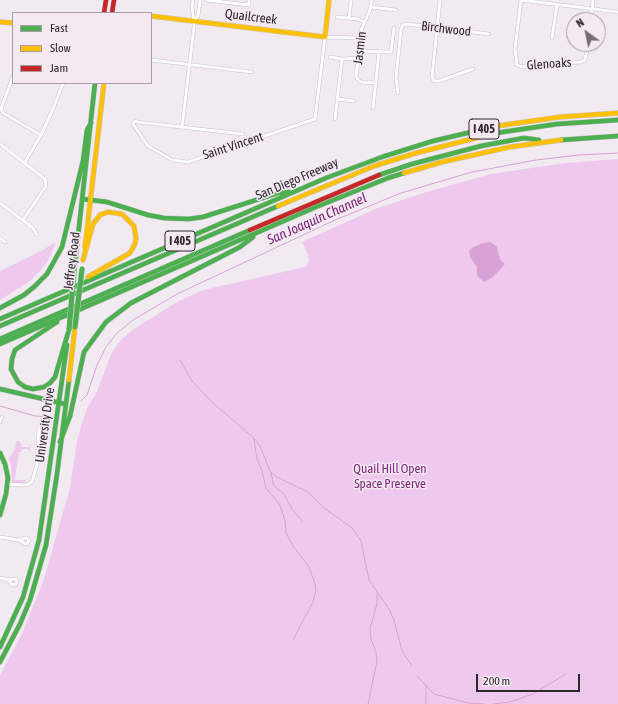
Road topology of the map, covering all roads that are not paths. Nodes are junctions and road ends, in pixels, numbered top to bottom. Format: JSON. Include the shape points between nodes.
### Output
{"nodes":[{"id":1,"x":106,"y":0,"type":"edge"},
{"id":2,"x":114,"y":0,"type":"edge"},
{"id":3,"x":193,"y":0,"type":"edge"},
{"id":4,"x":200,"y":0,"type":"edge"},
{"id":5,"x":206,"y":0,"type":"edge"},
{"id":6,"x":250,"y":0,"type":"edge"},
{"id":7,"x":329,"y":0,"type":"edge"},
{"id":8,"x":351,"y":0,"type":"edge"},
{"id":9,"x":372,"y":0,"type":"edge"},
{"id":10,"x":440,"y":0,"type":"edge"},
{"id":11,"x":521,"y":0,"type":"edge"},
{"id":12,"x":593,"y":0,"type":"edge"},
{"id":13,"x":217,"y":1,"type":"edge"},
{"id":14,"x":556,"y":4,"type":"junction"},
{"id":15,"x":371,"y":8,"type":"junction"},
{"id":16,"x":592,"y":8,"type":"junction"},
{"id":17,"x":396,"y":10,"type":"dead end"},
{"id":18,"x":104,"y":12,"type":"edge"},
{"id":19,"x":113,"y":12,"type":"edge"},
{"id":20,"x":592,"y":12,"type":"edge"},
{"id":21,"x":618,"y":12,"type":"edge"},
{"id":22,"x":152,"y":16,"type":"edge"},
{"id":23,"x":337,"y":17,"type":"dead end"},
{"id":24,"x":349,"y":18,"type":"junction"},
{"id":25,"x":194,"y":20,"type":"junction"},
{"id":26,"x":0,"y":22,"type":"edge"},
{"id":27,"x":364,"y":22,"type":"junction"},
{"id":28,"x":12,"y":23,"type":"edge"},
{"id":29,"x":394,"y":28,"type":"dead end"},
{"id":30,"x":437,"y":28,"type":"junction"},
{"id":31,"x":490,"y":34,"type":"dead end"},
{"id":32,"x":325,"y":37,"type":"junction"},
{"id":33,"x":359,"y":38,"type":"junction"},
{"id":34,"x":552,"y":38,"type":"dead end"},
{"id":35,"x":359,"y":50,"type":"junction"},
{"id":36,"x":379,"y":52,"type":"junction"},
{"id":37,"x":586,"y":52,"type":"edge"},
{"id":38,"x":330,"y":57,"type":"dead end"},
{"id":39,"x":358,"y":58,"type":"junction"},
{"id":40,"x":342,"y":59,"type":"junction"},
{"id":41,"x":152,"y":60,"type":"edge"},
{"id":42,"x":189,"y":64,"type":"junction"},
{"id":43,"x":473,"y":69,"type":"dead end"},
{"id":44,"x":252,"y":72,"type":"dead end"},
{"id":45,"x":12,"y":79,"type":"edge"},
{"id":46,"x":63,"y":84,"type":"edge"},
{"id":47,"x":95,"y":84,"type":"edge"},
{"id":48,"x":104,"y":84,"type":"edge"},
{"id":49,"x":375,"y":84,"type":"junction"},
{"id":50,"x":398,"y":93,"type":"dead end"},
{"id":51,"x":337,"y":99,"type":"junction"},
{"id":52,"x":354,"y":101,"type":"dead end"},
{"id":53,"x":373,"y":108,"type":"dead end"},
{"id":54,"x":618,"y":113,"type":"edge"},
{"id":55,"x":335,"y":119,"type":"dead end"},
{"id":56,"x":618,"y":120,"type":"edge"},
{"id":57,"x":91,"y":123,"type":"junction"},
{"id":58,"x":182,"y":127,"type":"junction"},
{"id":59,"x":243,"y":134,"type":"dead end"},
{"id":60,"x":41,"y":135,"type":"junction"},
{"id":61,"x":618,"y":136,"type":"edge"},
{"id":62,"x":550,"y":141,"type":"junction"},
{"id":63,"x":0,"y":144,"type":"edge"},
{"id":64,"x":25,"y":162,"type":"junction"},
{"id":65,"x":297,"y":190,"type":"junction"},
{"id":66,"x":83,"y":199,"type":"junction"},
{"id":67,"x":89,"y":200,"type":"junction"},
{"id":68,"x":0,"y":203,"type":"edge"},
{"id":69,"x":22,"y":220,"type":"junction"},
{"id":70,"x":260,"y":231,"type":"junction"},
{"id":71,"x":37,"y":235,"type":"dead end"},
{"id":72,"x":0,"y":238,"type":"edge"},
{"id":73,"x":6,"y":242,"type":"dead end"},
{"id":74,"x":83,"y":260,"type":"junction"},
{"id":75,"x":62,"y":292,"type":"junction"},
{"id":76,"x":0,"y":308,"type":"edge"},
{"id":77,"x":66,"y":316,"type":"junction"},
{"id":78,"x":0,"y":319,"type":"edge"},
{"id":79,"x":0,"y":326,"type":"edge"},
{"id":80,"x":68,"y":332,"type":"junction"},
{"id":81,"x":0,"y":339,"type":"edge"},
{"id":82,"x":0,"y":344,"type":"edge"},
{"id":83,"x":0,"y":388,"type":"edge"},
{"id":84,"x":58,"y":403,"type":"junction"},
{"id":85,"x":65,"y":404,"type":"junction"},
{"id":86,"x":2,"y":417,"type":"dead end"},
{"id":87,"x":0,"y":422,"type":"edge"},
{"id":88,"x":39,"y":427,"type":"dead end"},
{"id":89,"x":60,"y":442,"type":"junction"},
{"id":90,"x":0,"y":453,"type":"edge"},
{"id":91,"x":7,"y":484,"type":"junction"},
{"id":92,"x":0,"y":515,"type":"edge"},
{"id":93,"x":0,"y":537,"type":"edge"},
{"id":94,"x":19,"y":540,"type":"dead end"},
{"id":95,"x":0,"y":578,"type":"edge"},
{"id":96,"x":9,"y":580,"type":"dead end"},
{"id":97,"x":0,"y":647,"type":"edge"},
{"id":98,"x":0,"y":662,"type":"edge"}],
"edges":[{"from":1,"to":18,"type":"main road"},
{"from":2,"to":19,"type":"main road"},
{"from":3,"to":25,"type":"street"},
{"from":4,"to":25,"type":"street","via":[[199,13]]},
{"from":5,"to":13,"type":"street"},
{"from":6,"to":13,"type":"street","via":[[249,5]]},
{"from":7,"to":32,"type":"main road"},
{"from":8,"to":24,"type":"street"},
{"from":9,"to":15,"type":"street","name":"Jasmin"},
{"from":10,"to":30,"type":"street"},
{"from":11,"to":14,"type":"street"},
{"from":11,"to":37,"type":"street","name":"Glenoaks","via":[[515,49],[516,63],[520,66],[581,62],[585,60]]},
{"from":12,"to":16,"type":"street"},
{"from":14,"to":16,"type":"street"},
{"from":14,"to":34,"type":"street"},
{"from":15,"to":17,"type":"street"},
{"from":15,"to":27,"type":"street","name":"Jasmin"},
{"from":16,"to":20,"type":"street"},
{"from":16,"to":21,"type":"street"},
{"from":22,"to":25,"type":"main road","name":"Quailcreek"},
{"from":23,"to":24,"type":"street"},
{"from":24,"to":27,"type":"street"},
{"from":25,"to":32,"type":"main road","name":"Quailcreek"},
{"from":25,"to":42,"type":"street"},
{"from":26,"to":28,"type":"main road"},
{"from":27,"to":33,"type":"street","name":"Jasmin"},
{"from":29,"to":36,"type":"street","via":[[391,52]]},
{"from":30,"to":31,"type":"street","name":"Birchwood"},
{"from":30,"to":43,"type":"street","via":[[432,77],[434,81]]},
{"from":30,"to":50,"type":"street","name":"Birchwood","via":[[403,25],[396,78]]},
{"from":32,"to":33,"type":"street"},
{"from":32,"to":58,"type":"street","name":"Saint Vincent","via":[[315,119],[188,162],[172,160],[148,146],[133,124],[137,122]]},
{"from":33,"to":35,"type":"street","name":"Jasmin"},
{"from":35,"to":36,"type":"street"},
{"from":35,"to":39,"type":"street","name":"Jasmin"},
{"from":36,"to":49,"type":"street"},
{"from":38,"to":40,"type":"street"},
{"from":39,"to":40,"type":"street"},
{"from":39,"to":49,"type":"street","name":"Jasmin","via":[[358,80]]},
{"from":40,"to":51,"type":"street"},
{"from":41,"to":42,"type":"street"},
{"from":42,"to":44,"type":"street"},
{"from":42,"to":58,"type":"street"},
{"from":45,"to":60,"type":"street","via":[[1,110]]},
{"from":46,"to":60,"type":"street"},
{"from":47,"to":57,"type":"main road"},
{"from":48,"to":67,"type":"main road","name":"Jeffrey Road"},
{"from":49,"to":53,"type":"street"},
{"from":51,"to":52,"type":"street"},
{"from":51,"to":55,"type":"street"},
{"from":54,"to":65,"type":"main road","name":"San Diego Freeway","number":"I 405","via":[[501,125],[460,134],[382,157]]},
{"from":56,"to":79,"type":"main road","via":[[557,124],[496,133],[374,166]]},
{"from":57,"to":66,"type":"main road"},
{"from":57,"to":76,"type":"main road","via":[[87,130],[83,161],[62,247],[47,274],[35,286]]},
{"from":58,"to":59,"type":"street","name":"Saint Vincent"},
{"from":60,"to":64,"type":"street"},
{"from":61,"to":62,"type":"main road","name":"San Diego Freeway","number":"I 405"},
{"from":62,"to":70,"type":"main road","name":"San Diego Freeway","number":"I 405","via":[[488,151],[423,167],[359,189]]},
{"from":62,"to":81,"type":"main road","name":"San Diego Freeway","via":[[524,138],[481,146],[370,178]]},
{"from":63,"to":64,"type":"street"},
{"from":64,"to":69,"type":"street","via":[[45,179],[46,186]]},
{"from":65,"to":67,"type":"main road","via":[[188,219],[148,215],[107,202]]},
{"from":65,"to":75,"type":"main road","name":"San Diego Freeway","number":"I 405"},
{"from":66,"to":67,"type":"main road"},
{"from":66,"to":80,"type":"main road","name":"University Drive","bridge":true},
{"from":67,"to":74,"type":"main road","name":"Jeffrey Road"},
{"from":68,"to":69,"type":"street"},
{"from":69,"to":71,"type":"street","via":[[33,228]]},
{"from":70,"to":77,"type":"main road","name":"San Diego Freeway","number":"I 405"},
{"from":70,"to":89,"type":"main road","via":[[240,247],[131,303],[106,322],[84,352],[70,416]]},
{"from":72,"to":73,"type":"street"},
{"from":74,"to":75,"type":"main road","via":[[93,224],[100,216],[113,212],[122,214],[134,226],[136,238],[130,253]]},
{"from":74,"to":85,"type":"main road","name":"Jeffrey Road","bridge":true},
{"from":75,"to":78,"type":"main road","name":"San Diego Freeway","number":"I 405"},
{"from":77,"to":80,"type":"main road","via":[[15,350],[11,369],[18,382],[33,389],[44,387],[56,377]]},
{"from":77,"to":82,"type":"main road","name":"San Diego Freeway","number":"I 405"},
{"from":80,"to":84,"type":"main road","name":"University Drive"},
{"from":83,"to":84,"type":"main road"},
{"from":84,"to":85,"type":"main road"},
{"from":84,"to":97,"type":"main road","name":"University Drive","via":[[39,540],[23,596]]},
{"from":85,"to":89,"type":"main road","name":"Jeffrey Road"},
{"from":86,"to":87,"type":"street"},
{"from":88,"to":91,"type":"street","via":[[37,465],[32,482],[27,485]]},
{"from":89,"to":98,"type":"main road","name":"University Drive","via":[[46,545],[38,575],[30,600]]},
{"from":90,"to":91,"type":"main road","via":[[7,469]]},
{"from":91,"to":92,"type":"main road"},
{"from":93,"to":94,"type":"street"},
{"from":95,"to":96,"type":"street"}]}
